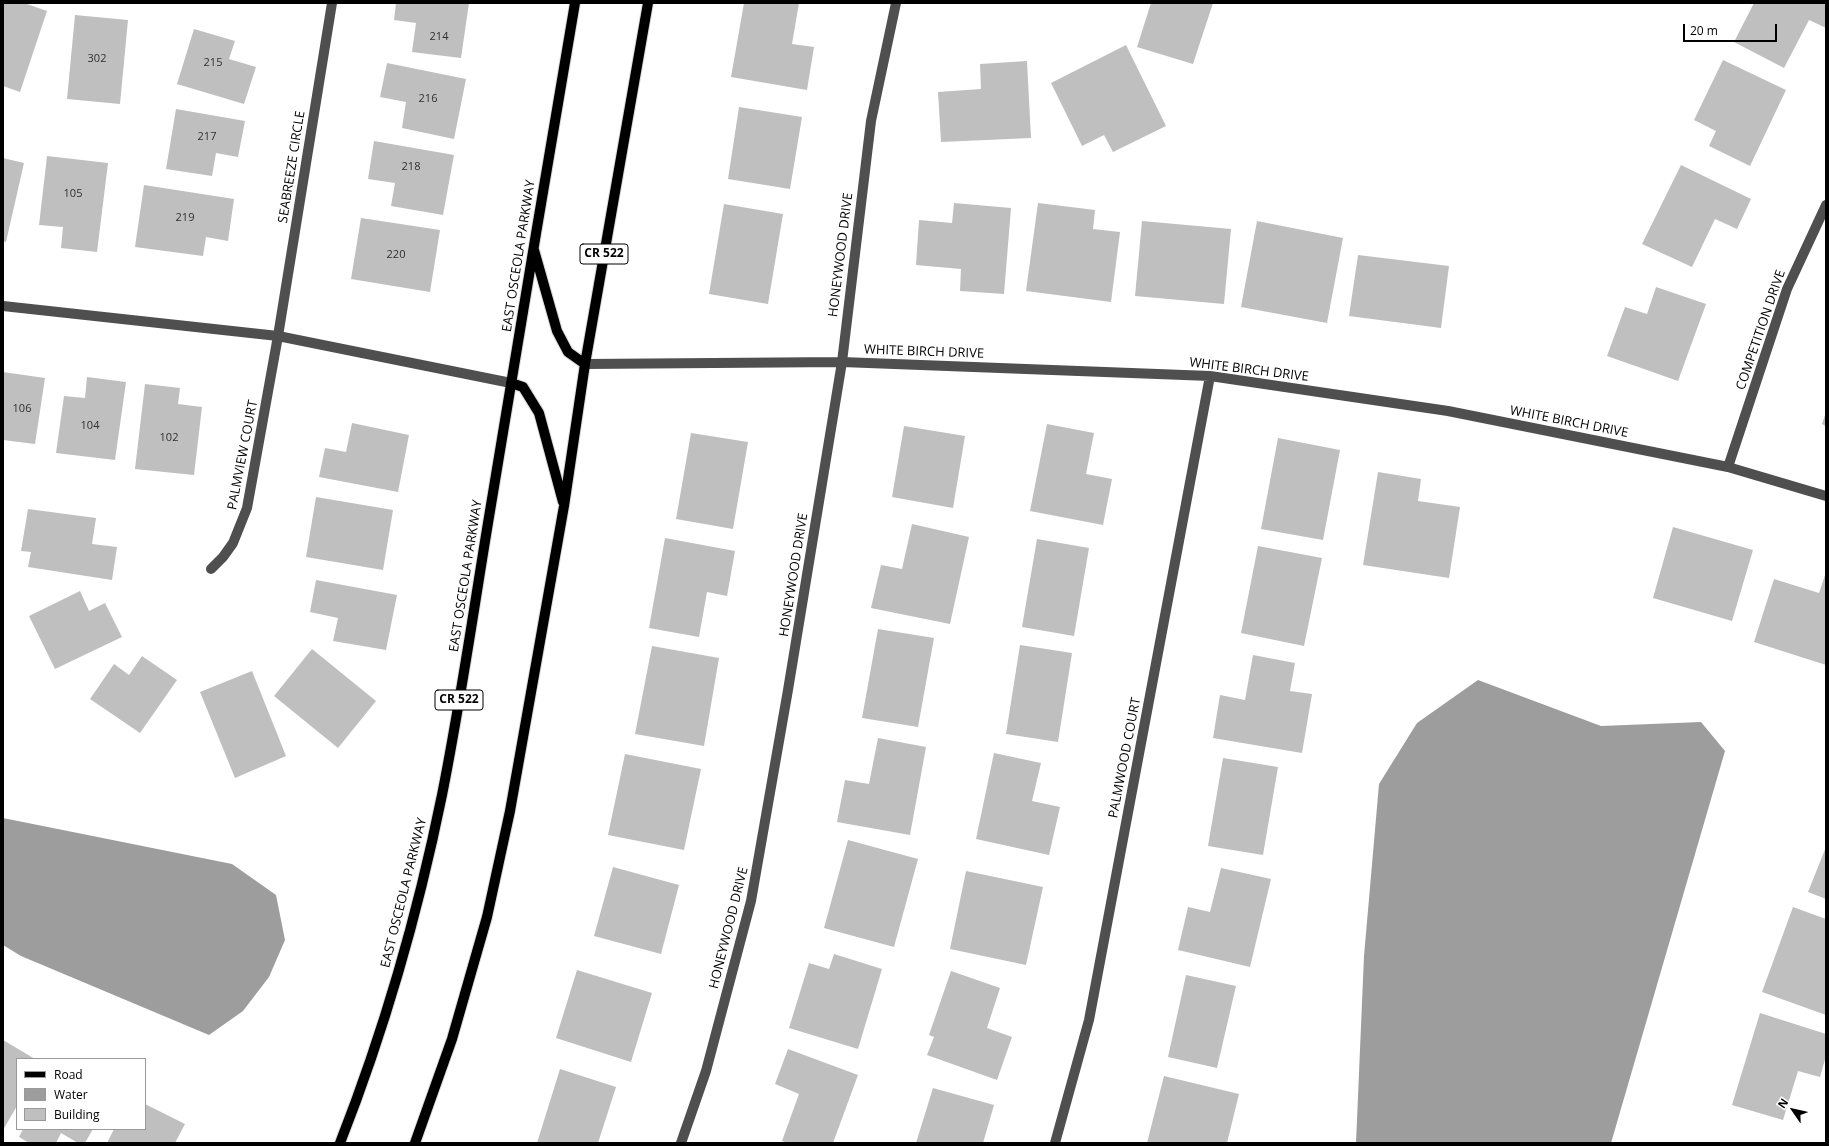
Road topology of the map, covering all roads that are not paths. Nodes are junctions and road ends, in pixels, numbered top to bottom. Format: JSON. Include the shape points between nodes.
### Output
{"nodes":[{"id":1,"x":332,"y":3,"type":"edge"},
{"id":2,"x":575,"y":3,"type":"edge"},
{"id":3,"x":648,"y":3,"type":"edge"},
{"id":4,"x":896,"y":3,"type":"edge"},
{"id":5,"x":1826,"y":205,"type":"edge"},
{"id":6,"x":533,"y":246,"type":"junction"},
{"id":7,"x":3,"y":306,"type":"edge"},
{"id":8,"x":278,"y":336,"type":"junction"},
{"id":9,"x":842,"y":362,"type":"junction"},
{"id":10,"x":585,"y":364,"type":"junction"},
{"id":11,"x":1210,"y":376,"type":"junction"},
{"id":12,"x":511,"y":383,"type":"junction"},
{"id":13,"x":1728,"y":467,"type":"junction"},
{"id":14,"x":1826,"y":496,"type":"edge"},
{"id":15,"x":564,"y":506,"type":"junction"},
{"id":16,"x":211,"y":569,"type":"dead end"},
{"id":17,"x":340,"y":1143,"type":"edge"},
{"id":18,"x":415,"y":1143,"type":"edge"},
{"id":19,"x":681,"y":1143,"type":"edge"},
{"id":20,"x":1054,"y":1143,"type":"edge"}],
"edges":[{"from":1,"to":8,"type":"street","name":"SEABREEZE CIRCLE"},
{"from":2,"to":6,"type":"main road","name":"EAST OSCEOLA PARKWAY","number":"CR 522"},
{"from":3,"to":10,"type":"main road","number":"CR 522"},
{"from":4,"to":9,"type":"street","name":"HONEYWOOD DRIVE","via":[[871,121]]},
{"from":5,"to":13,"type":"street","name":"COMPETITION DRIVE","via":[[1787,289]]},
{"from":6,"to":10,"type":"main road","via":[[557,331],[568,352]]},
{"from":6,"to":12,"type":"main road","name":"EAST OSCEOLA PARKWAY","number":"CR 522"},
{"from":7,"to":8,"type":"street"},
{"from":8,"to":12,"type":"street"},
{"from":8,"to":16,"type":"street","name":"PALMVIEW COURT","via":[[247,508],[233,543]]},
{"from":9,"to":10,"type":"street","name":"WHITE BIRCH DRIVE"},
{"from":9,"to":11,"type":"street","name":"WHITE BIRCH DRIVE"},
{"from":9,"to":19,"type":"street","name":"HONEYWOOD DRIVE","via":[[752,901],[706,1071]]},
{"from":10,"to":15,"type":"main road","number":"CR 522"},
{"from":11,"to":13,"type":"street","name":"WHITE BIRCH DRIVE","via":[[1448,411]]},
{"from":11,"to":20,"type":"street","name":"PALMWOOD COURT","via":[[1089,1020]]},
{"from":12,"to":15,"type":"main road","via":[[523,388],[539,413]]},
{"from":12,"to":17,"type":"main road","name":"EAST OSCEOLA PARKWAY","number":"CR 522","via":[[453,737],[430,850],[384,1017]]},
{"from":13,"to":14,"type":"street","name":"WHITE BIRCH DRIVE"},
{"from":15,"to":18,"type":"main road","number":"CR 522","via":[[510,811],[488,917],[452,1039]]}]}
